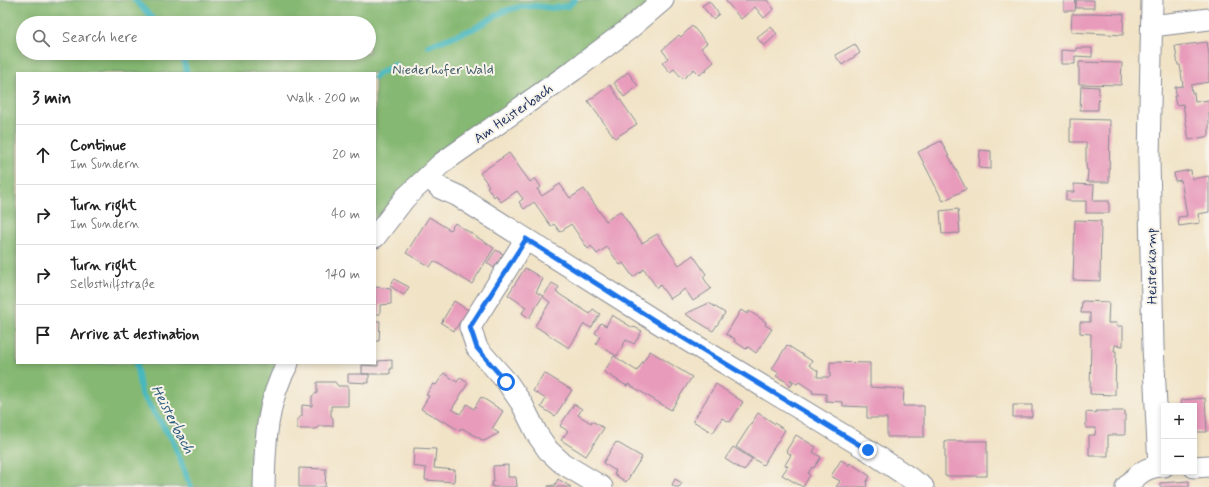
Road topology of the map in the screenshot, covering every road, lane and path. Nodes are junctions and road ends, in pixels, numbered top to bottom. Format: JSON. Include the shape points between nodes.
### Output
{"nodes":[{"id":1,"x":663,"y":0,"type":"edge"},
{"id":2,"x":1152,"y":0,"type":"edge"},
{"id":3,"x":1209,"y":19,"type":"edge"},
{"id":4,"x":1152,"y":26,"type":"junction"},
{"id":5,"x":428,"y":176,"type":"junction"},
{"id":6,"x":376,"y":237,"type":"edge"},
{"id":7,"x":526,"y":239,"type":"junction"},
{"id":8,"x":287,"y":364,"type":"edge"},
{"id":9,"x":1161,"y":453,"type":"edge"},
{"id":10,"x":1161,"y":466,"type":"edge"},
{"id":11,"x":1209,"y":466,"type":"edge"},
{"id":12,"x":1197,"y":467,"type":"edge"},
{"id":13,"x":898,"y":480,"type":"edge"},
{"id":14,"x":264,"y":487,"type":"edge"},
{"id":15,"x":602,"y":487,"type":"edge"},
{"id":16,"x":923,"y":487,"type":"edge"},
{"id":17,"x":1126,"y":487,"type":"edge"}],
"edges":[{"from":1,"to":5,"type":"street","name":"Am Heisterbach","via":[[599,52],[442,163]]},
{"from":2,"to":4,"type":"street","name":"Heisterkamp"},
{"from":3,"to":4,"type":"street"},
{"from":4,"to":9,"type":"street","name":"Heisterkamp","via":[[1149,160],[1153,346]]},
{"from":5,"to":6,"type":"street","name":"Am Heisterbach","via":[[405,198]]},
{"from":5,"to":7,"type":"street","via":[[440,188],[458,196]]},
{"from":7,"to":13,"type":"street","via":[[868,450]]},
{"from":7,"to":15,"type":"street","via":[[470,327],[477,348],[522,404],[548,450],[562,463]]},
{"from":8,"to":14,"type":"street","via":[[280,376],[269,413]]},
{"from":10,"to":17,"type":"street","name":"Heisterkamp","via":[[1148,468]]},
{"from":11,"to":12,"type":"street"},
{"from":13,"to":16,"type":"street"}]}
